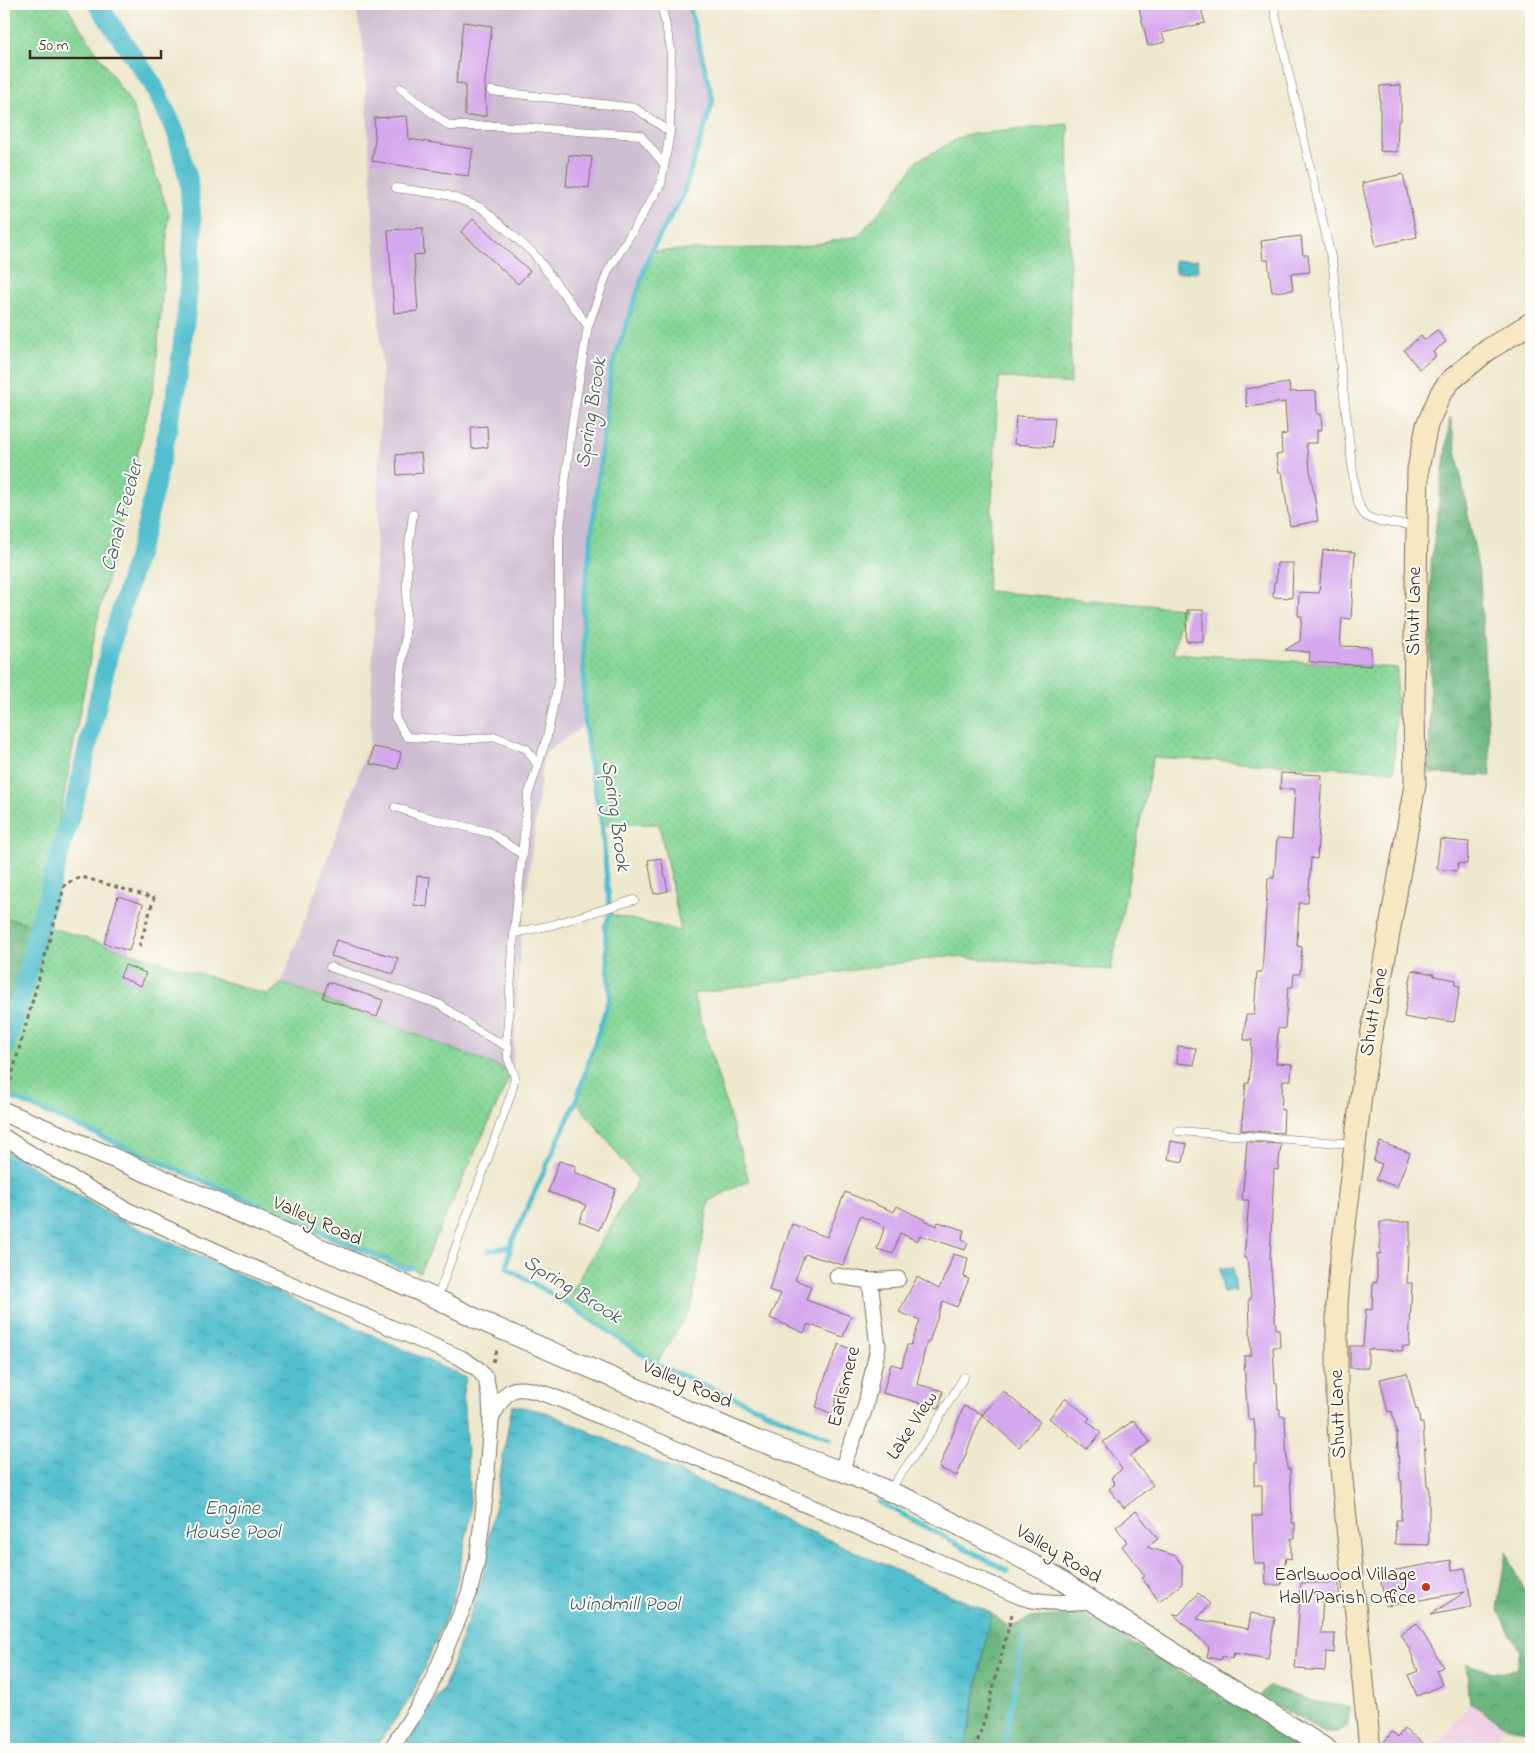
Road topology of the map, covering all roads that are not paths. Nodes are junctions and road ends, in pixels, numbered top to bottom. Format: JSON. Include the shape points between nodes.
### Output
{"nodes":[{"id":1,"x":660,"y":4,"type":"edge"},
{"id":2,"x":1273,"y":4,"type":"edge"},
{"id":3,"x":400,"y":88,"type":"dead end"},
{"id":4,"x":491,"y":91,"type":"dead end"},
{"id":5,"x":670,"y":132,"type":"junction"},
{"id":6,"x":664,"y":164,"type":"junction"},
{"id":7,"x":396,"y":188,"type":"dead end"},
{"id":8,"x":1531,"y":323,"type":"edge"},
{"id":9,"x":588,"y":326,"type":"junction"},
{"id":10,"x":413,"y":514,"type":"dead end"},
{"id":11,"x":1417,"y":526,"type":"junction"},
{"id":12,"x":538,"y":766,"type":"junction"},
{"id":13,"x":396,"y":807,"type":"dead end"},
{"id":14,"x":523,"y":855,"type":"junction"},
{"id":15,"x":634,"y":900,"type":"dead end"},
{"id":16,"x":514,"y":932,"type":"junction"},
{"id":17,"x":330,"y":968,"type":"dead end"},
{"id":18,"x":508,"y":1047,"type":"junction"},
{"id":19,"x":4,"y":1112,"type":"edge"},
{"id":20,"x":1178,"y":1131,"type":"dead end"},
{"id":21,"x":4,"y":1137,"type":"edge"},
{"id":22,"x":1354,"y":1144,"type":"junction"},
{"id":23,"x":837,"y":1276,"type":"dead end"},
{"id":24,"x":898,"y":1279,"type":"dead end"},
{"id":25,"x":870,"y":1281,"type":"junction"},
{"id":26,"x":437,"y":1299,"type":"junction"},
{"id":27,"x":964,"y":1377,"type":"dead end"},
{"id":28,"x":491,"y":1421,"type":"junction"},
{"id":29,"x":841,"y":1471,"type":"junction"},
{"id":30,"x":889,"y":1492,"type":"junction"},
{"id":31,"x":1092,"y":1601,"type":"junction"},
{"id":32,"x":390,"y":1749,"type":"edge"},
{"id":33,"x":1327,"y":1749,"type":"edge"},
{"id":34,"x":1370,"y":1749,"type":"edge"}],
"edges":[{"from":1,"to":5,"type":"lane","via":[[671,49]]},
{"from":2,"to":11,"type":"lane","via":[[1332,266],[1355,490],[1366,515],[1377,520]]},
{"from":3,"to":6,"type":"lane","via":[[449,126],[640,135]]},
{"from":4,"to":5,"type":"lane","via":[[635,108]]},
{"from":5,"to":6,"type":"lane"},
{"from":6,"to":9,"type":"lane","via":[[661,184],[608,271]]},
{"from":7,"to":9,"type":"lane","via":[[446,195],[482,208],[534,254]]},
{"from":8,"to":11,"type":"main road","name":"Shutt Lane","via":[[1489,349],[1450,381],[1441,393],[1427,425],[1418,469]]},
{"from":9,"to":12,"type":"lane","via":[[572,424],[559,537],[559,678],[548,737]]},
{"from":10,"to":12,"type":"lane","via":[[408,552],[405,641],[395,717],[407,737],[496,738],[527,749]]},
{"from":11,"to":22,"type":"main road","name":"Shutt Lane","via":[[1415,785]]},
{"from":12,"to":14,"type":"lane","via":[[528,796]]},
{"from":13,"to":14,"type":"lane","via":[[491,833]]},
{"from":14,"to":16,"type":"lane"},
{"from":15,"to":16,"type":"lane","via":[[552,925]]},
{"from":16,"to":18,"type":"lane"},
{"from":17,"to":18,"type":"lane","via":[[442,1005],[478,1031]]},
{"from":18,"to":26,"type":"lane","via":[[515,1077],[511,1094]]},
{"from":19,"to":26,"type":"street","name":"Valley Road"},
{"from":20,"to":22,"type":"lane"},
{"from":21,"to":28,"type":"street","via":[[127,1210],[461,1358],[478,1369],[486,1379]]},
{"from":22,"to":34,"type":"main road","name":"Shutt Lane","via":[[1337,1305],[1337,1398],[1340,1460]]},
{"from":23,"to":25,"type":"street"},
{"from":24,"to":25,"type":"street"},
{"from":25,"to":29,"type":"street","name":"Earlsmere","via":[[878,1347],[865,1408]]},
{"from":26,"to":29,"type":"street","name":"Valley Road","via":[[756,1440]]},
{"from":27,"to":30,"type":"lane","name":"Lake View","via":[[930,1434]]},
{"from":28,"to":31,"type":"street","via":[[508,1392],[533,1390],[1021,1597],[1062,1603]]},
{"from":28,"to":32,"type":"street","via":[[477,1561],[469,1594],[427,1692]]},
{"from":29,"to":30,"type":"street","name":"Valley Road"},
{"from":30,"to":31,"type":"street","name":"Valley Road","via":[[990,1541],[1055,1576]]},
{"from":31,"to":33,"type":"street","name":"Valley Road"}]}
